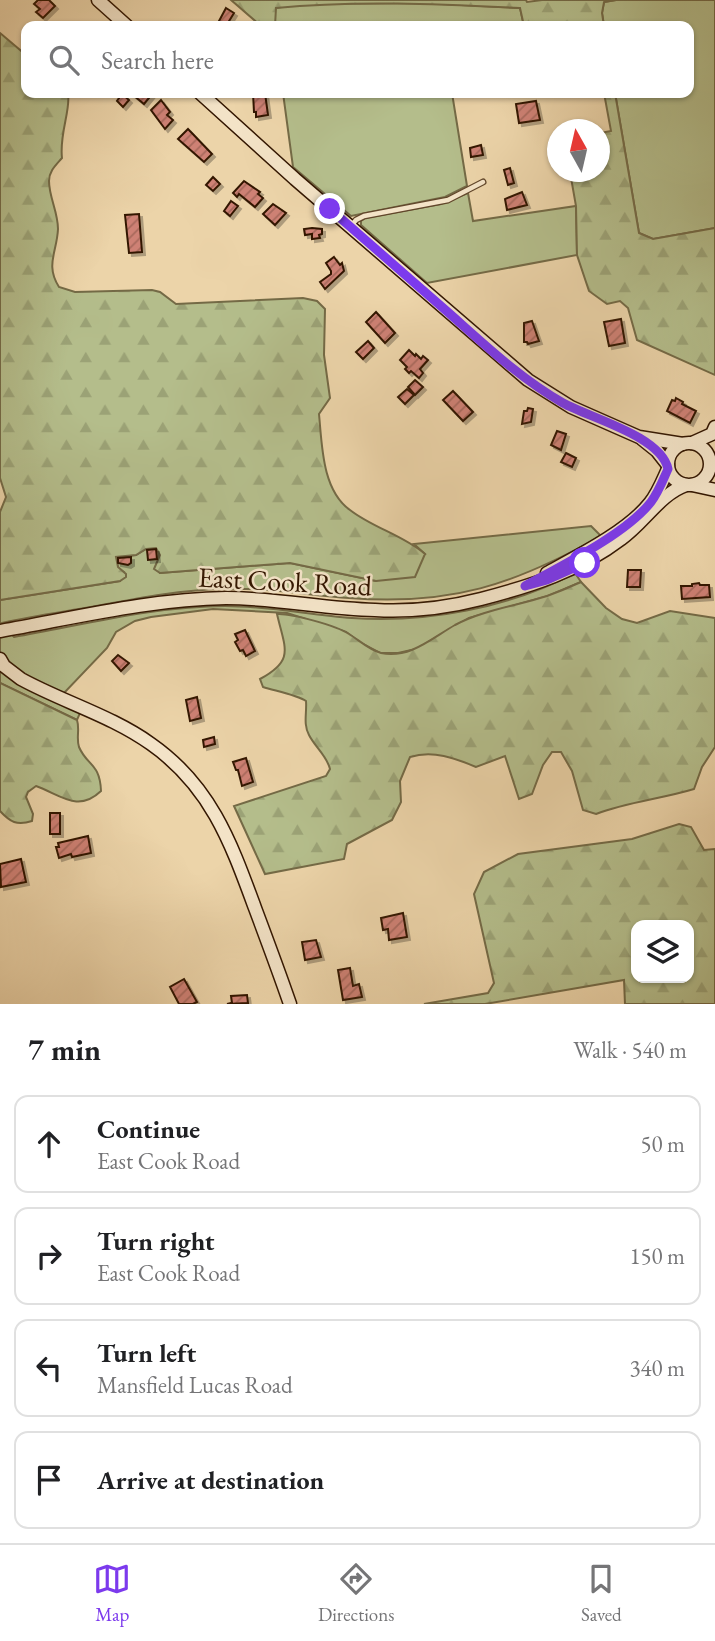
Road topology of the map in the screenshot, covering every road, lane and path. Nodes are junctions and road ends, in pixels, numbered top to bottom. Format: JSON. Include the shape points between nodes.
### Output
{"nodes":[{"id":1,"x":98,"y":0,"type":"edge"},
{"id":2,"x":121,"y":21,"type":"edge"},
{"id":3,"x":206,"y":98,"type":"edge"},
{"id":4,"x":483,"y":182,"type":"dead end"},
{"id":5,"x":350,"y":226,"type":"junction"},
{"id":6,"x":715,"y":427,"type":"edge"},
{"id":7,"x":639,"y":437,"type":"junction"},
{"id":8,"x":687,"y":444,"type":"junction"},
{"id":9,"x":715,"y":447,"type":"edge"},
{"id":10,"x":712,"y":466,"type":"edge"},
{"id":11,"x":668,"y":467,"type":"junction"},
{"id":12,"x":689,"y":485,"type":"junction"},
{"id":13,"x":715,"y":490,"type":"edge"},
{"id":14,"x":525,"y":586,"type":"junction"},
{"id":15,"x":0,"y":631,"type":"edge"},
{"id":16,"x":0,"y":659,"type":"edge"},
{"id":17,"x":290,"y":1004,"type":"edge"}],
"edges":[{"from":1,"to":2,"type":"street"},
{"from":3,"to":5,"type":"street"},
{"from":4,"to":5,"type":"lane","via":[[448,200],[364,216]]},
{"from":5,"to":7,"type":"street","via":[[534,384],[571,407]]},
{"from":6,"to":8,"type":"street","via":[[712,434]]},
{"from":7,"to":8,"type":"street"},
{"from":7,"to":11,"type":"street"},
{"from":8,"to":10,"type":"street","via":[[704,449]]},
{"from":8,"to":11,"type":"street","via":[[672,452]]},
{"from":9,"to":10,"type":"street"},
{"from":10,"to":12,"type":"street","via":[[703,481]]},
{"from":11,"to":12,"type":"street","via":[[675,480]]},
{"from":11,"to":14,"type":"street","name":"East Cook Road","via":[[650,504],[637,516],[583,554]]},
{"from":12,"to":13,"type":"street"},
{"from":12,"to":14,"type":"street","name":"East Cook Road","via":[[668,495],[641,523],[602,552],[566,573]]},
{"from":14,"to":15,"type":"street","name":"East Cook Road","via":[[457,605],[419,609],[208,599]]},
{"from":16,"to":17,"type":"street","via":[[22,680],[149,743],[193,783],[225,830]]}]}
